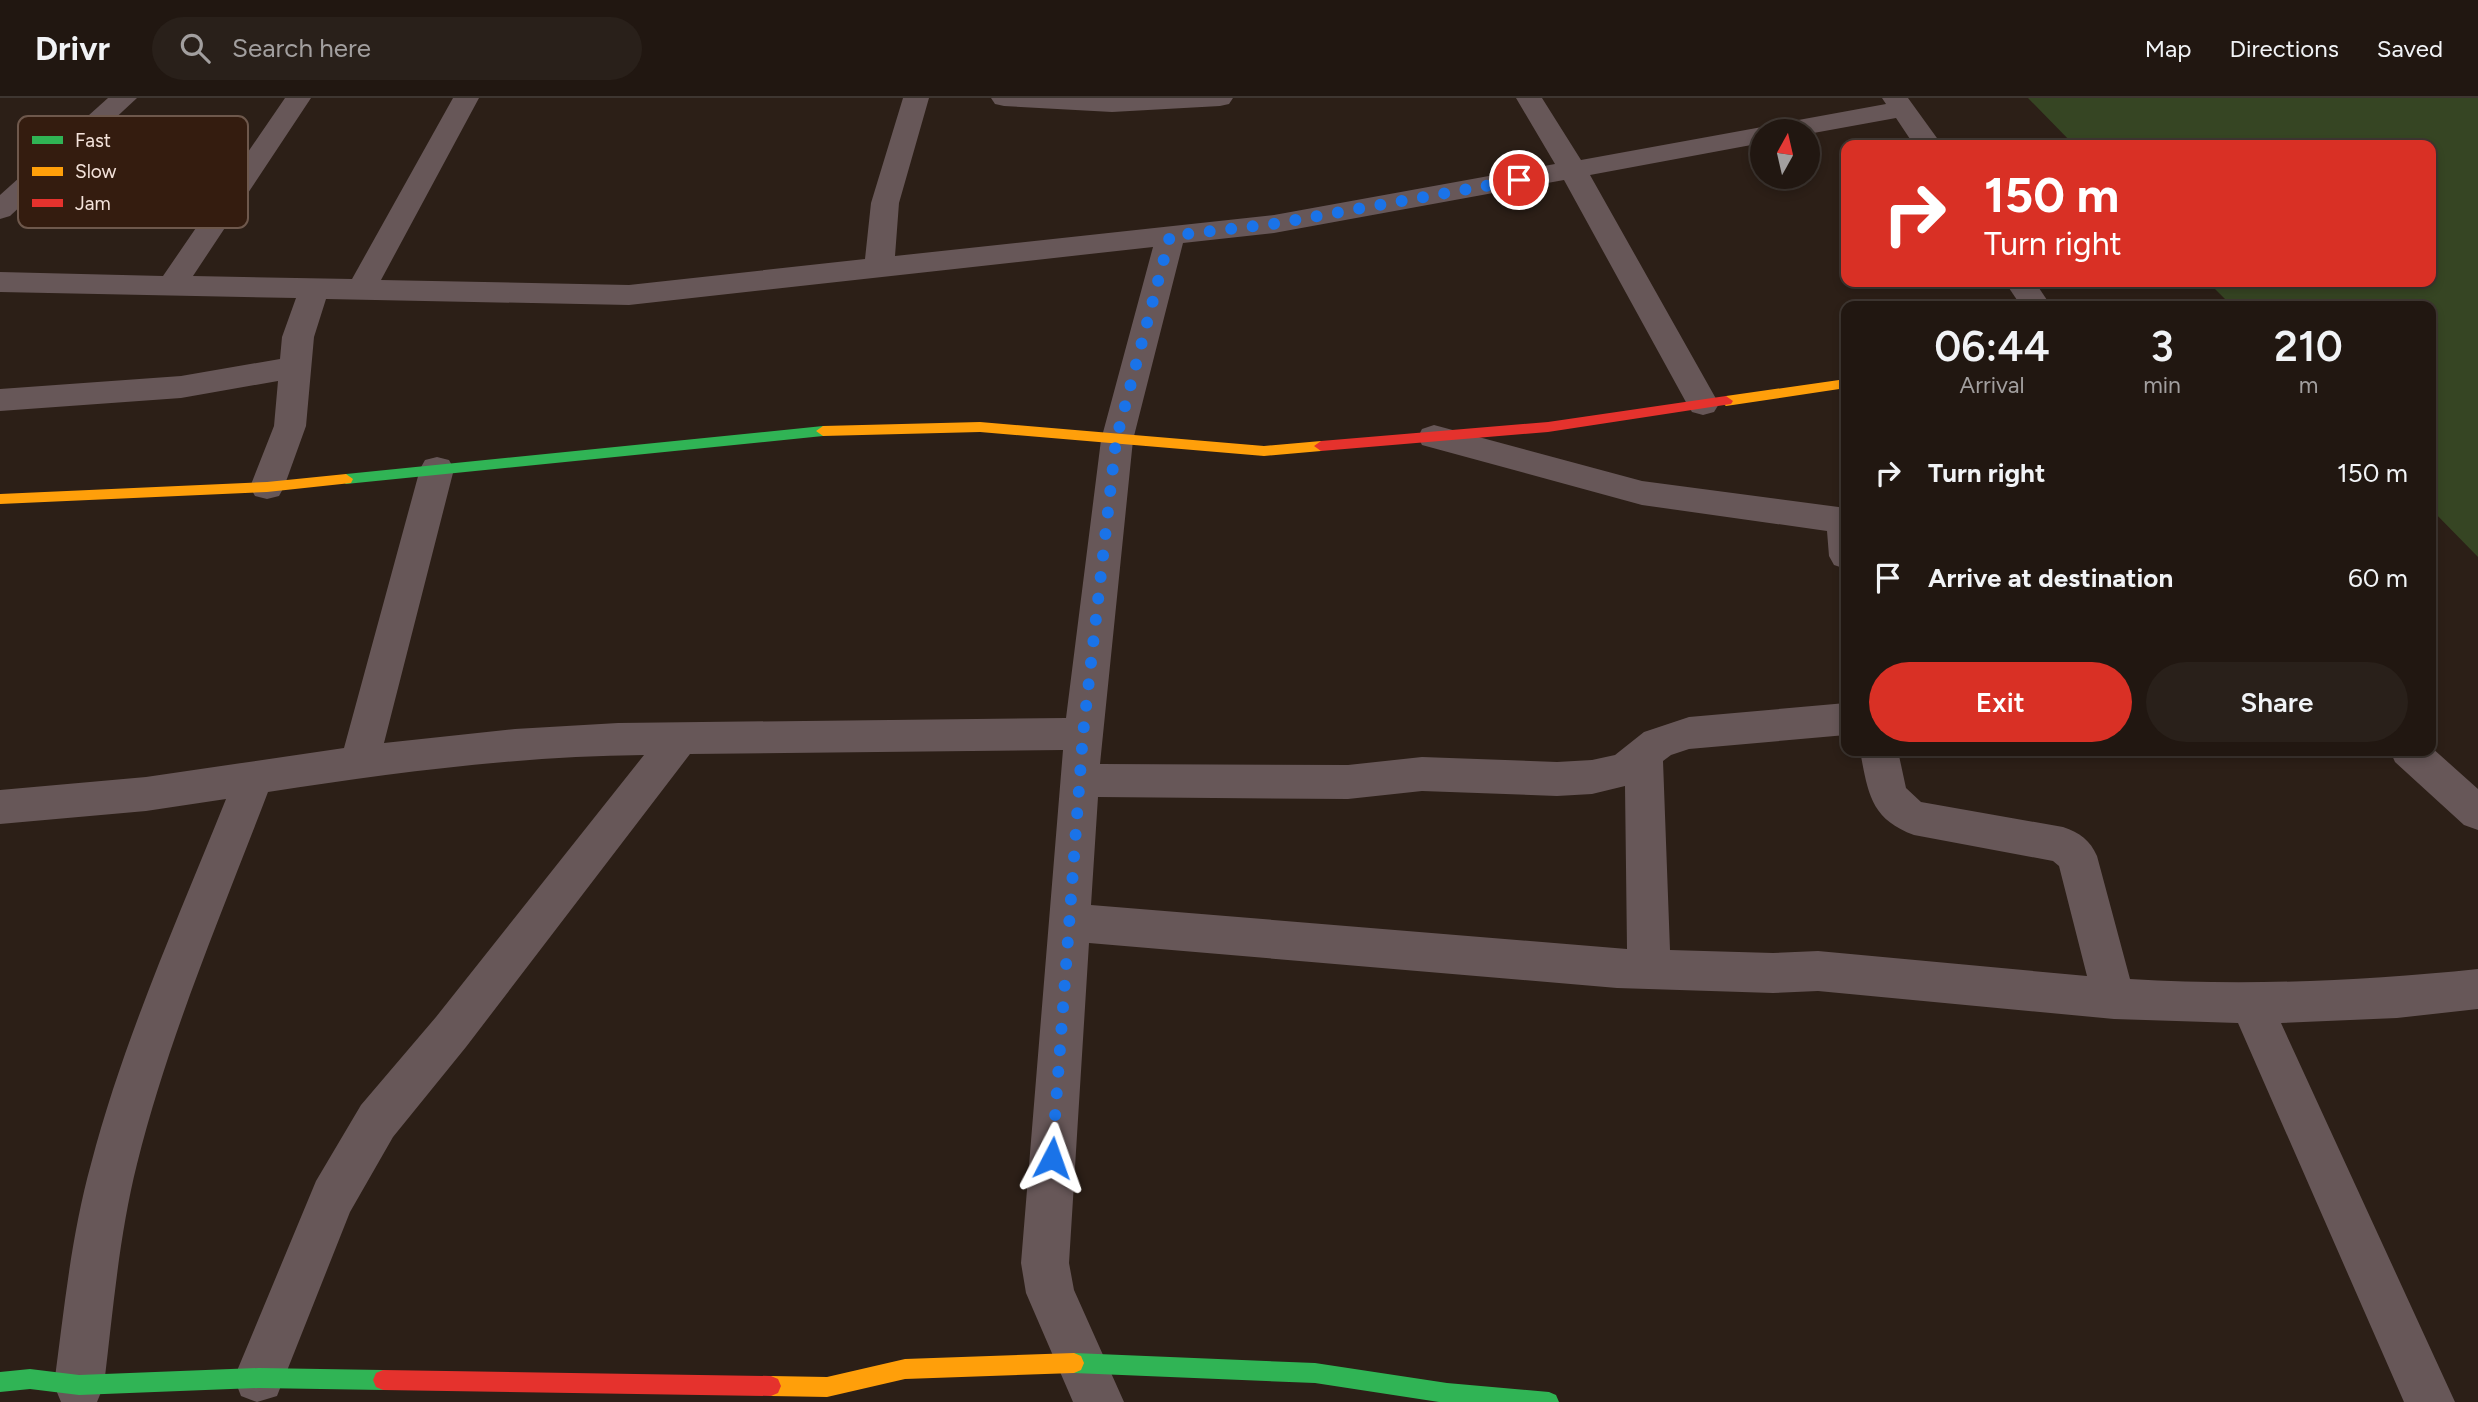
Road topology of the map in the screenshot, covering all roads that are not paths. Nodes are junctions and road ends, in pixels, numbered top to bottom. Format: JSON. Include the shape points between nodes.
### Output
{"nodes":[{"id":1,"x":124,"y":98,"type":"edge"},
{"id":2,"x":298,"y":98,"type":"edge"},
{"id":3,"x":466,"y":98,"type":"edge"},
{"id":4,"x":916,"y":98,"type":"edge"},
{"id":5,"x":1004,"y":98,"type":"edge"},
{"id":6,"x":1220,"y":98,"type":"edge"},
{"id":7,"x":1529,"y":98,"type":"edge"},
{"id":8,"x":1193,"y":99,"type":"edge"},
{"id":9,"x":1899,"y":103,"type":"edge"},
{"id":10,"x":104,"y":116,"type":"edge"},
{"id":11,"x":1820,"y":122,"type":"edge"},
{"id":12,"x":1750,"y":137,"type":"edge"},
{"id":13,"x":1925,"y":140,"type":"edge"},
{"id":14,"x":1573,"y":170,"type":"junction"},
{"id":15,"x":248,"y":172,"type":"edge"},
{"id":16,"x":18,"y":194,"type":"edge"},
{"id":17,"x":0,"y":210,"type":"edge"},
{"id":18,"x":210,"y":228,"type":"edge"},
{"id":19,"x":1170,"y":236,"type":"junction"},
{"id":20,"x":880,"y":268,"type":"junction"},
{"id":21,"x":0,"y":282,"type":"edge"},
{"id":22,"x":172,"y":285,"type":"junction"},
{"id":23,"x":314,"y":289,"type":"junction"},
{"id":24,"x":361,"y":290,"type":"junction"},
{"id":25,"x":296,"y":367,"type":"junction"},
{"id":26,"x":1841,"y":384,"type":"edge"},
{"id":27,"x":0,"y":400,"type":"edge"},
{"id":28,"x":1703,"y":404,"type":"junction"},
{"id":29,"x":1434,"y":437,"type":"junction"},
{"id":30,"x":1116,"y":440,"type":"junction"},
{"id":31,"x":437,"y":469,"type":"junction"},
{"id":32,"x":267,"y":487,"type":"junction"},
{"id":33,"x":0,"y":499,"type":"edge"},
{"id":34,"x":1841,"y":521,"type":"edge"},
{"id":35,"x":1841,"y":719,"type":"edge"},
{"id":36,"x":1083,"y":734,"type":"junction"},
{"id":37,"x":680,"y":738,"type":"junction"},
{"id":38,"x":1880,"y":756,"type":"edge"},
{"id":39,"x":2415,"y":756,"type":"edge"},
{"id":40,"x":1644,"y":757,"type":"junction"},
{"id":41,"x":360,"y":762,"type":"junction"},
{"id":42,"x":254,"y":778,"type":"junction"},
{"id":43,"x":1080,"y":779,"type":"junction"},
{"id":44,"x":0,"y":807,"type":"edge"},
{"id":45,"x":2478,"y":813,"type":"edge"},
{"id":46,"x":1069,"y":922,"type":"junction"},
{"id":47,"x":1649,"y":969,"type":"junction"},
{"id":48,"x":2478,"y":989,"type":"edge"},
{"id":49,"x":2114,"y":999,"type":"junction"},
{"id":50,"x":2250,"y":1002,"type":"junction"},
{"id":51,"x":259,"y":1378,"type":"junction"},
{"id":52,"x":1090,"y":1383,"type":"edge"},
{"id":53,"x":79,"y":1385,"type":"junction"},
{"id":54,"x":16,"y":1388,"type":"edge"},
{"id":55,"x":475,"y":1392,"type":"edge"},
{"id":56,"x":827,"y":1395,"type":"edge"},
{"id":57,"x":1549,"y":1402,"type":"edge"},
{"id":58,"x":2430,"y":1402,"type":"edge"}],
"edges":[{"from":1,"to":10,"type":"street"},
{"from":2,"to":15,"type":"street"},
{"from":3,"to":24,"type":"street"},
{"from":4,"to":20,"type":"street","via":[[885,203]]},
{"from":5,"to":8,"type":"street","via":[[1094,105]]},
{"from":6,"to":8,"type":"street"},
{"from":7,"to":14,"type":"street"},
{"from":9,"to":11,"type":"street"},
{"from":9,"to":13,"type":"street"},
{"from":12,"to":14,"type":"street"},
{"from":14,"to":19,"type":"street","via":[[1273,224]]},
{"from":14,"to":28,"type":"street"},
{"from":16,"to":17,"type":"street"},
{"from":18,"to":22,"type":"street"},
{"from":19,"to":20,"type":"street"},
{"from":19,"to":30,"type":"street"},
{"from":20,"to":24,"type":"street","via":[[629,295]]},
{"from":21,"to":22,"type":"street"},
{"from":22,"to":23,"type":"street"},
{"from":23,"to":24,"type":"street"},
{"from":23,"to":25,"type":"street","via":[[298,337]]},
{"from":25,"to":27,"type":"street","via":[[181,387]]},
{"from":25,"to":32,"type":"street","via":[[290,426]]},
{"from":26,"to":28,"type":"street"},
{"from":28,"to":29,"type":"street","via":[[1548,427]]},
{"from":29,"to":30,"type":"street","via":[[1264,451]]},
{"from":29,"to":34,"type":"street","via":[[1642,493]]},
{"from":30,"to":31,"type":"street","via":[[979,428],[804,430]]},
{"from":30,"to":36,"type":"street"},
{"from":31,"to":32,"type":"street"},
{"from":31,"to":41,"type":"street"},
{"from":32,"to":33,"type":"street"},
{"from":35,"to":40,"type":"street","via":[[1689,733],[1658,743]]},
{"from":36,"to":37,"type":"street"},
{"from":36,"to":43,"type":"street"},
{"from":37,"to":41,"type":"street","via":[[515,744]]},
{"from":37,"to":51,"type":"street","via":[[377,1121],[332,1196]]},
{"from":38,"to":49,"type":"street","via":[[1890,801],[1900,812],[2063,845],[2077,856]]},
{"from":39,"to":45,"type":"street"},
{"from":40,"to":43,"type":"street","via":[[1626,769],[1557,779],[1422,774],[1348,782]]},
{"from":40,"to":47,"type":"street"},
{"from":41,"to":42,"type":"street"},
{"from":42,"to":44,"type":"street","via":[[146,794]]},
{"from":42,"to":53,"type":"street","via":[[140,1074],[113,1166]]},
{"from":43,"to":46,"type":"street"},
{"from":46,"to":47,"type":"street"},
{"from":46,"to":52,"type":"street","via":[[1045,1263],[1050,1293]]},
{"from":47,"to":49,"type":"street","via":[[1818,971]]},
{"from":48,"to":50,"type":"street","via":[[2419,997]]},
{"from":49,"to":50,"type":"street"},
{"from":50,"to":58,"type":"street"},
{"from":51,"to":53,"type":"street"},
{"from":51,"to":55,"type":"street"},
{"from":52,"to":56,"type":"street","via":[[905,1369]]},
{"from":52,"to":57,"type":"street","via":[[1315,1373],[1447,1393]]},
{"from":53,"to":54,"type":"street"},
{"from":55,"to":56,"type":"street"}]}
